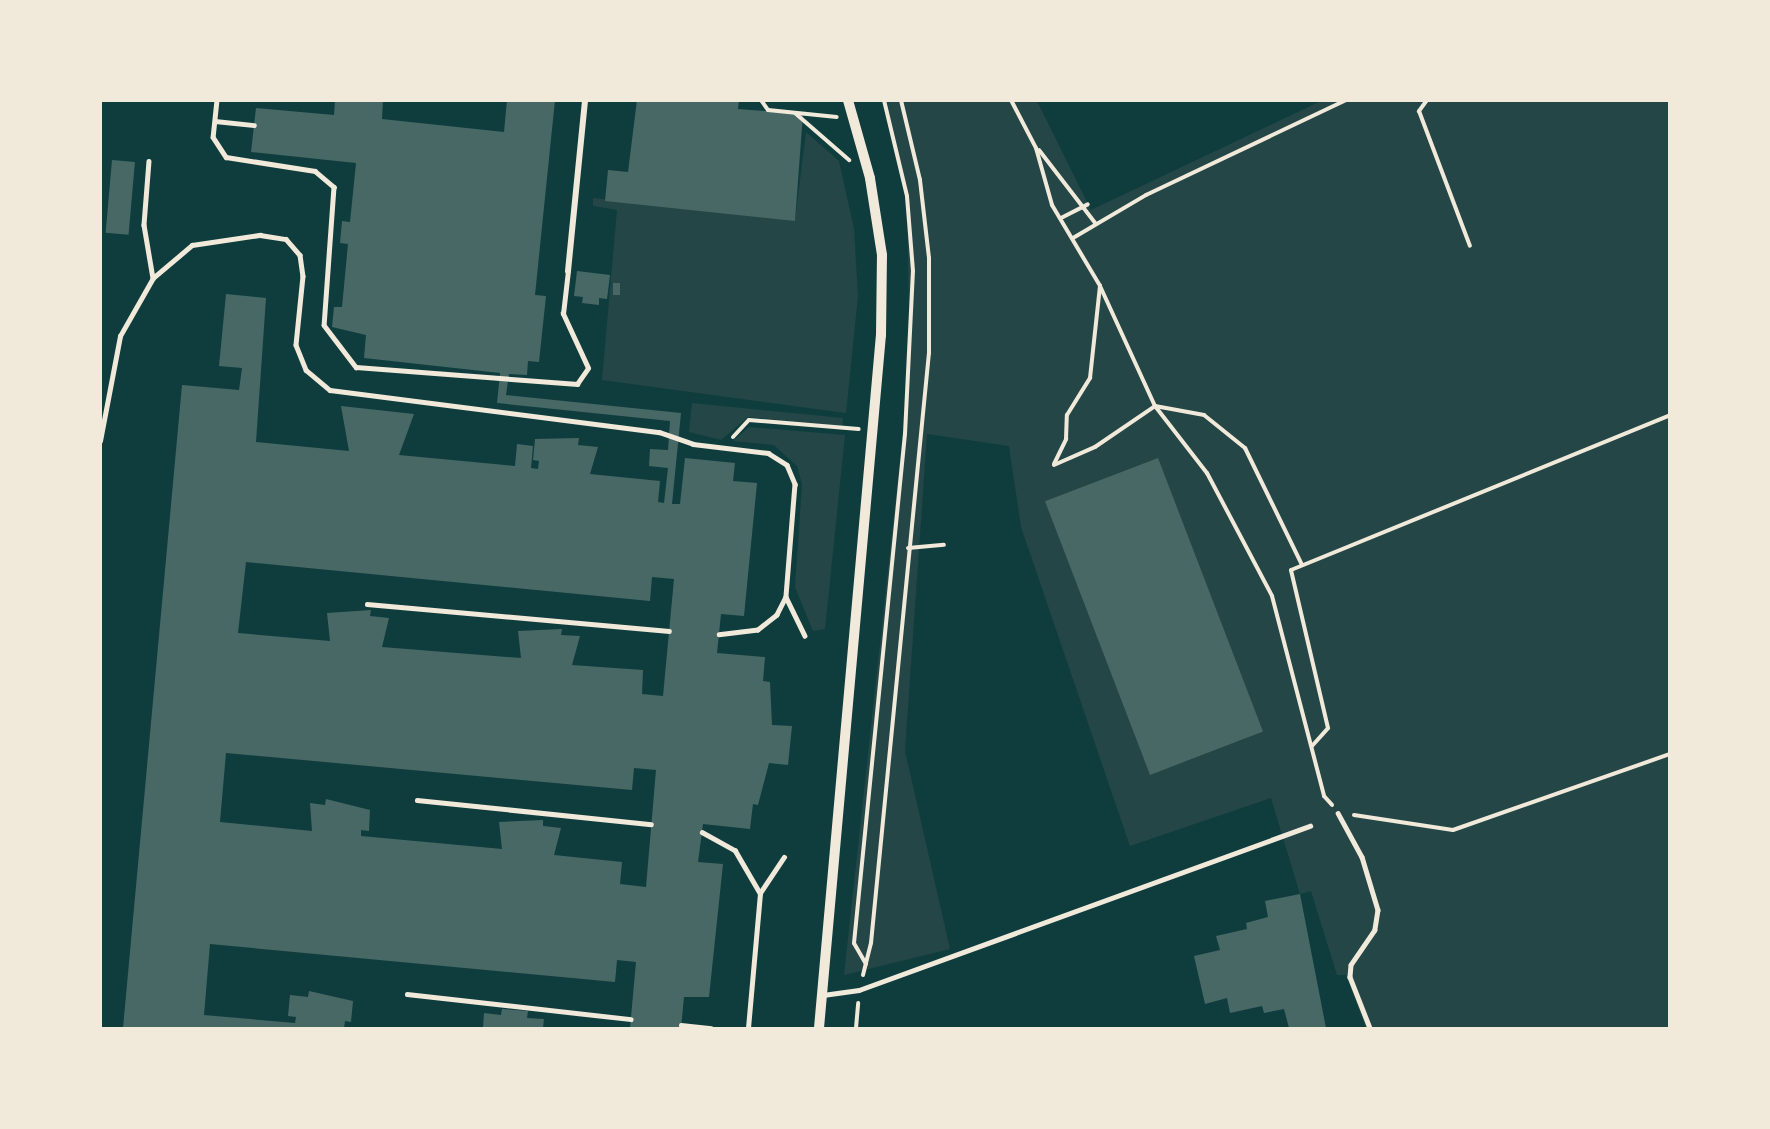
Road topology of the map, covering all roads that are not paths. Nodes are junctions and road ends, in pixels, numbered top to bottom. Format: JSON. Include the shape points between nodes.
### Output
{"nodes":[{"id":1,"x":217,"y":100,"type":"edge"},
{"id":2,"x":585,"y":100,"type":"edge"},
{"id":3,"x":848,"y":100,"type":"edge"},
{"id":4,"x":214,"y":121,"type":"junction"},
{"id":5,"x":254,"y":125,"type":"dead end"},
{"id":6,"x":148,"y":161,"type":"dead end"},
{"id":7,"x":568,"y":271,"type":"joint"},
{"id":8,"x":153,"y":278,"type":"junction"},
{"id":9,"x":100,"y":441,"type":"edge"},
{"id":10,"x":786,"y":597,"type":"junction"},
{"id":11,"x":367,"y":604,"type":"dead end"},
{"id":12,"x":669,"y":631,"type":"dead end"},
{"id":13,"x":719,"y":635,"type":"dead end"},
{"id":14,"x":805,"y":636,"type":"dead end"},
{"id":15,"x":417,"y":801,"type":"dead end"},
{"id":16,"x":1338,"y":813,"type":"road end"},
{"id":17,"x":651,"y":824,"type":"dead end"},
{"id":18,"x":1310,"y":826,"type":"dead end"},
{"id":19,"x":702,"y":832,"type":"dead end"},
{"id":20,"x":784,"y":857,"type":"dead end"},
{"id":21,"x":760,"y":893,"type":"junction"},
{"id":22,"x":408,"y":994,"type":"dead end"},
{"id":23,"x":823,"y":995,"type":"junction"},
{"id":24,"x":631,"y":1019,"type":"dead end"},
{"id":25,"x":681,"y":1025,"type":"dead end"},
{"id":26,"x":711,"y":1029,"type":"edge"},
{"id":27,"x":748,"y":1029,"type":"edge"},
{"id":28,"x":819,"y":1029,"type":"edge"},
{"id":29,"x":1370,"y":1029,"type":"edge"}],
"edges":[{"from":1,"to":4,"type":"lane"},
{"from":2,"to":7,"type":"street"},
{"from":3,"to":23,"type":"street","via":[[870,179],[882,255],[872,429]]},
{"from":4,"to":5,"type":"lane"},
{"from":4,"to":7,"type":"lane","via":[[213,137],[226,157],[315,171],[334,187],[324,325],[356,367],[578,384],[588,368],[563,314]]},
{"from":6,"to":8,"type":"lane","via":[[144,225]]},
{"from":8,"to":9,"type":"lane","via":[[120,336]]},
{"from":8,"to":10,"type":"lane","via":[[192,245],[260,236],[286,239],[300,255],[303,276],[296,345],[306,370],[330,390],[659,432],[721,448],[768,453],[787,465],[795,484]]},
{"from":10,"to":13,"type":"lane","via":[[777,615],[758,630]]},
{"from":10,"to":14,"type":"lane"},
{"from":11,"to":12,"type":"lane"},
{"from":15,"to":17,"type":"lane"},
{"from":16,"to":29,"type":"lane","via":[[1362,858],[1378,910],[1375,930],[1351,965],[1350,977]]},
{"from":18,"to":23,"type":"lane","via":[[859,990]]},
{"from":19,"to":21,"type":"lane","via":[[735,850]]},
{"from":20,"to":21,"type":"lane"},
{"from":21,"to":27,"type":"lane"},
{"from":22,"to":24,"type":"lane"},
{"from":23,"to":28,"type":"street"},
{"from":25,"to":26,"type":"lane"}]}
